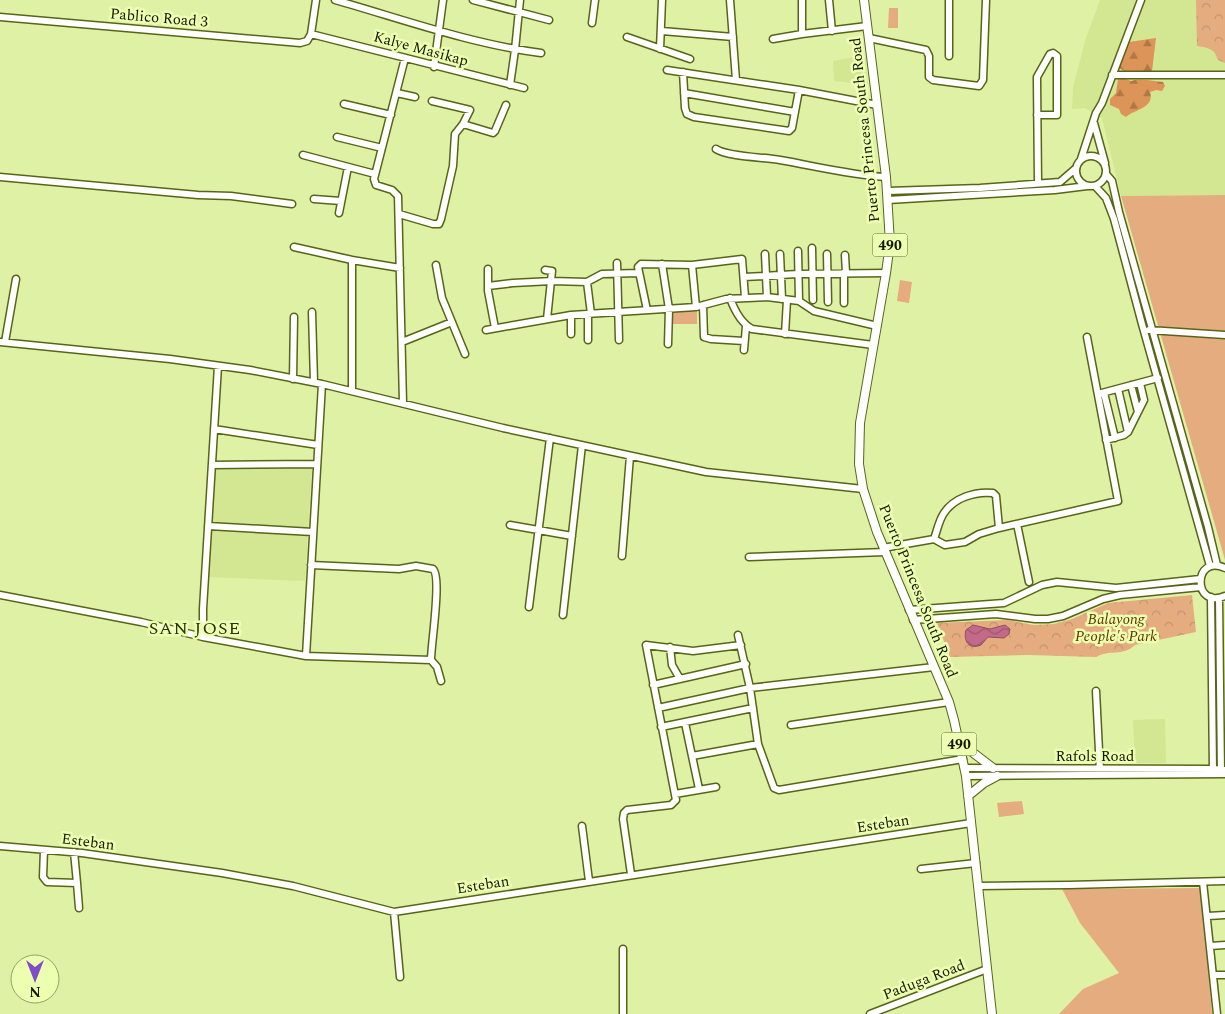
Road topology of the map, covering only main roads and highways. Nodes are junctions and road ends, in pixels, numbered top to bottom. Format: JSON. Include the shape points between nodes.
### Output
{"nodes":[{"id":1,"x":864,"y":0,"type":"edge"},
{"id":2,"x":959,"y":742,"type":"junction"},
{"id":3,"x":968,"y":796,"type":"junction"},
{"id":4,"x":992,"y":1014,"type":"edge"}],
"edges":[{"from":1,"to":2,"type":"main road","name":"Puerto Princesa South Road","number":"490","via":[[888,191],[890,243],[860,423],[859,464],[884,550],[949,702]]},
{"from":2,"to":3,"type":"main road","name":"Puerto Princesa South Road","number":"490"},
{"from":2,"to":3,"type":"main road","via":[[995,772]]},
{"from":3,"to":4,"type":"main road","name":"Puerto Princesa South Road","number":"490"}]}
